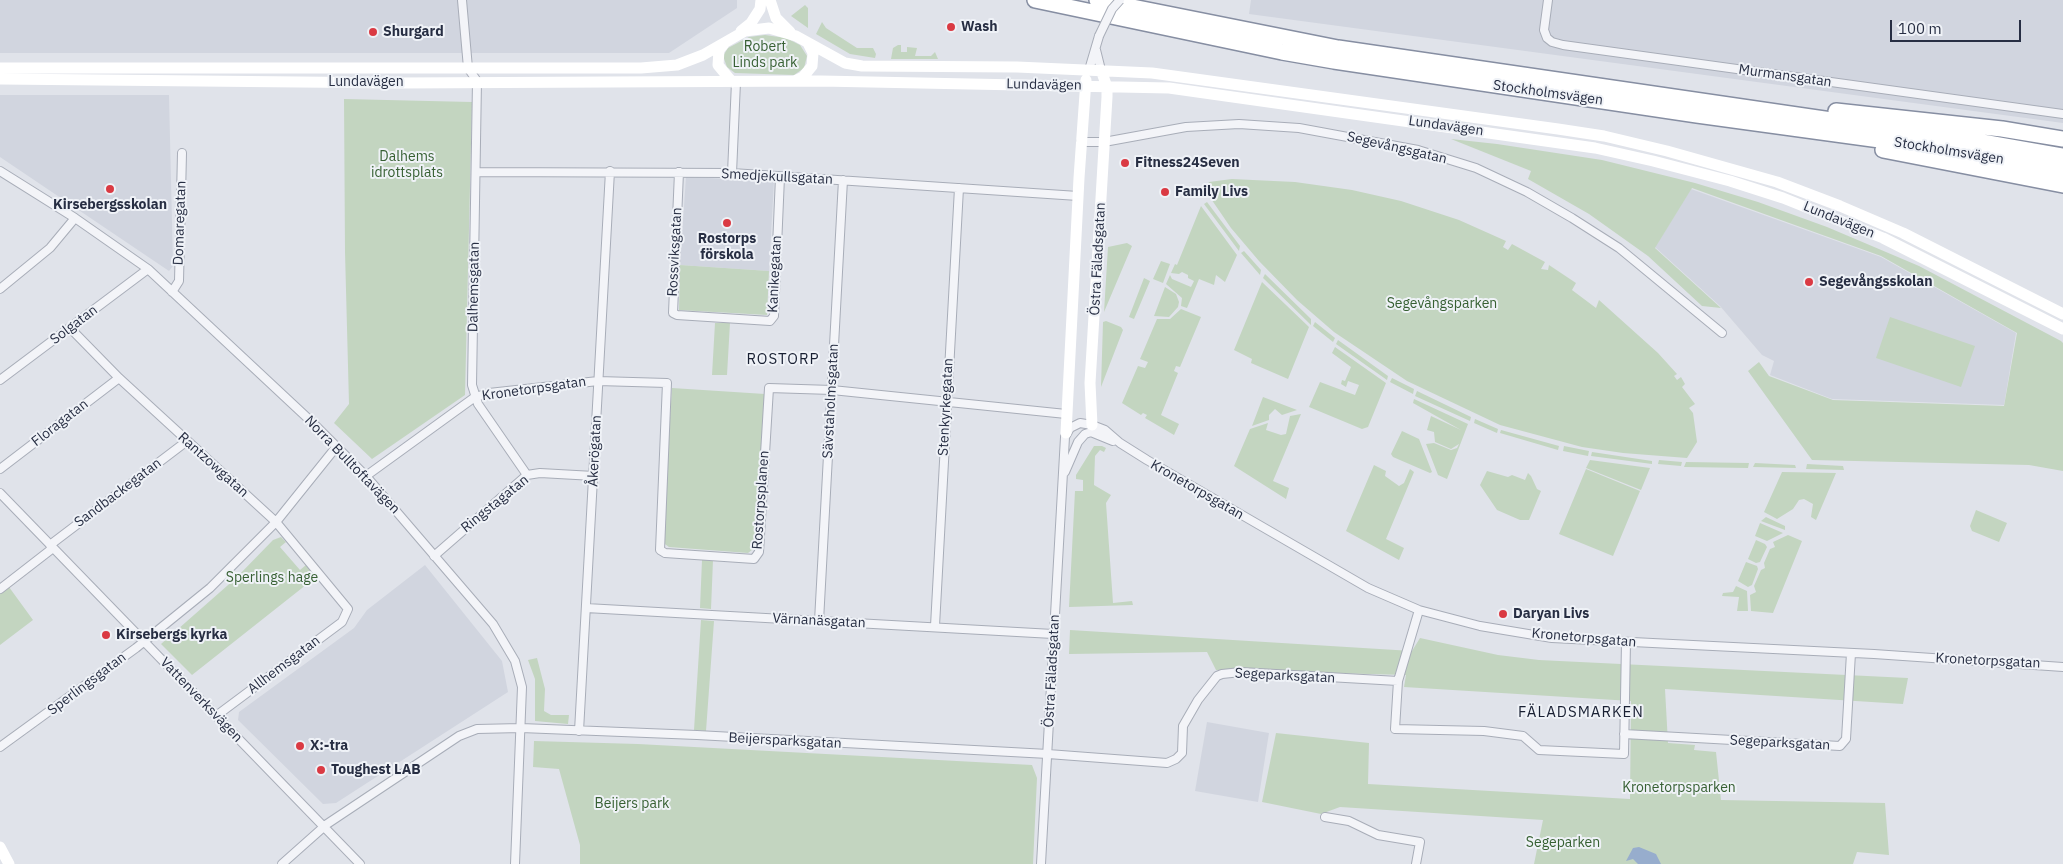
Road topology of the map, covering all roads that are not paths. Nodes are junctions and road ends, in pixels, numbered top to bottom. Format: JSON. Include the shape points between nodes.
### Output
{"nodes":[{"id":1,"x":462,"y":0,"type":"edge"},
{"id":2,"x":761,"y":0,"type":"edge"},
{"id":3,"x":770,"y":0,"type":"edge"},
{"id":4,"x":1036,"y":0,"type":"edge"},
{"id":5,"x":1098,"y":0,"type":"edge"},
{"id":6,"x":1120,"y":0,"type":"edge"},
{"id":7,"x":1548,"y":0,"type":"edge"},
{"id":8,"x":736,"y":35,"type":"junction"},
{"id":9,"x":796,"y":36,"type":"junction"},
{"id":10,"x":726,"y":42,"type":"junction"},
{"id":11,"x":808,"y":43,"type":"junction"},
{"id":12,"x":1096,"y":50,"type":"junction"},
{"id":13,"x":0,"y":68,"type":"edge"},
{"id":14,"x":468,"y":68,"type":"junction"},
{"id":15,"x":1089,"y":70,"type":"junction"},
{"id":16,"x":1101,"y":70,"type":"junction"},
{"id":17,"x":0,"y":79,"type":"edge"},
{"id":18,"x":795,"y":81,"type":"junction"},
{"id":19,"x":477,"y":82,"type":"junction"},
{"id":20,"x":734,"y":82,"type":"junction"},
{"id":21,"x":1084,"y":86,"type":"junction"},
{"id":22,"x":1107,"y":87,"type":"junction"},
{"id":23,"x":1601,"y":88,"type":"junction"},
{"id":24,"x":2063,"y":114,"type":"edge"},
{"id":25,"x":1697,"y":116,"type":"junction"},
{"id":26,"x":2063,"y":139,"type":"edge"},
{"id":27,"x":1081,"y":142,"type":"junction"},
{"id":28,"x":1104,"y":142,"type":"junction"},
{"id":29,"x":182,"y":153,"type":"dead end"},
{"id":30,"x":2063,"y":156,"type":"edge"},
{"id":31,"x":0,"y":171,"type":"edge"},
{"id":32,"x":610,"y":171,"type":"junction"},
{"id":33,"x":2063,"y":171,"type":"edge"},
{"id":34,"x":476,"y":172,"type":"junction"},
{"id":35,"x":679,"y":172,"type":"junction"},
{"id":36,"x":732,"y":173,"type":"junction"},
{"id":37,"x":780,"y":177,"type":"junction"},
{"id":38,"x":843,"y":180,"type":"junction"},
{"id":39,"x":2063,"y":185,"type":"edge"},
{"id":40,"x":959,"y":188,"type":"junction"},
{"id":41,"x":1078,"y":196,"type":"junction"},
{"id":42,"x":75,"y":218,"type":"junction"},
{"id":43,"x":148,"y":269,"type":"junction"},
{"id":44,"x":0,"y":289,"type":"edge"},
{"id":45,"x":172,"y":292,"type":"junction"},
{"id":46,"x":2063,"y":314,"type":"edge"},
{"id":47,"x":722,"y":317,"type":"joint"},
{"id":48,"x":70,"y":328,"type":"junction"},
{"id":49,"x":2063,"y":329,"type":"edge"},
{"id":50,"x":1722,"y":333,"type":"dead end"},
{"id":51,"x":119,"y":378,"type":"junction"},
{"id":52,"x":0,"y":380,"type":"edge"},
{"id":53,"x":598,"y":381,"type":"junction"},
{"id":54,"x":667,"y":383,"type":"joint"},
{"id":55,"x":832,"y":390,"type":"junction"},
{"id":56,"x":475,"y":397,"type":"junction"},
{"id":57,"x":946,"y":402,"type":"junction"},
{"id":58,"x":1066,"y":414,"type":"junction"},
{"id":59,"x":1092,"y":428,"type":"junction"},
{"id":60,"x":1066,"y":433,"type":"junction"},
{"id":61,"x":187,"y":441,"type":"junction"},
{"id":62,"x":1079,"y":441,"type":"junction"},
{"id":63,"x":337,"y":446,"type":"junction"},
{"id":64,"x":0,"y":469,"type":"edge"},
{"id":65,"x":527,"y":475,"type":"junction"},
{"id":66,"x":366,"y":476,"type":"junction"},
{"id":67,"x":594,"y":476,"type":"junction"},
{"id":68,"x":1062,"y":478,"type":"junction"},
{"id":69,"x":0,"y":493,"type":"edge"},
{"id":70,"x":276,"y":522,"type":"junction"},
{"id":71,"x":52,"y":546,"type":"junction"},
{"id":72,"x":434,"y":556,"type":"junction"},
{"id":73,"x":0,"y":589,"type":"edge"},
{"id":74,"x":586,"y":608,"type":"junction"},
{"id":75,"x":348,"y":609,"type":"joint"},
{"id":76,"x":1419,"y":610,"type":"junction"},
{"id":77,"x":819,"y":621,"type":"junction"},
{"id":78,"x":935,"y":626,"type":"junction"},
{"id":79,"x":1053,"y":634,"type":"junction"},
{"id":80,"x":144,"y":641,"type":"junction"},
{"id":81,"x":1626,"y":642,"type":"junction"},
{"id":82,"x":1851,"y":653,"type":"junction"},
{"id":83,"x":2063,"y":667,"type":"edge"},
{"id":84,"x":1398,"y":681,"type":"junction"},
{"id":85,"x":216,"y":716,"type":"junction"},
{"id":86,"x":521,"y":728,"type":"junction"},
{"id":87,"x":579,"y":731,"type":"junction"},
{"id":88,"x":1624,"y":734,"type":"junction"},
{"id":89,"x":0,"y":747,"type":"edge"},
{"id":90,"x":1048,"y":754,"type":"junction"},
{"id":91,"x":1325,"y":818,"type":"dead end"},
{"id":92,"x":323,"y":827,"type":"junction"},
{"id":93,"x":0,"y":847,"type":"edge"},
{"id":94,"x":10,"y":864,"type":"edge"},
{"id":95,"x":282,"y":864,"type":"edge"},
{"id":96,"x":360,"y":864,"type":"edge"},
{"id":97,"x":515,"y":864,"type":"edge"},
{"id":98,"x":1040,"y":864,"type":"edge"},
{"id":99,"x":1416,"y":864,"type":"edge"}],
"edges":[{"from":1,"to":14,"type":"street"},
{"from":2,"to":8,"type":"main road","via":[[760,9],[751,23]]},
{"from":3,"to":9,"type":"main road","via":[[776,18]]},
{"from":4,"to":25,"type":"highway","name":"Stockholmsvägen","via":[[1282,52]]},
{"from":5,"to":23,"type":"highway","name":"Stockholmsvägen","via":[[1338,48]]},
{"from":6,"to":12,"type":"street","bridge":true,"via":[[1099,36]]},
{"from":7,"to":24,"type":"street","name":"Murmansgatan","via":[[1544,30],[1552,42],[1563,45]]},
{"from":8,"to":9,"type":"main road","name":"Lundavägen","via":[[769,28]]},
{"from":8,"to":10,"type":"main road","name":"Lundavägen"},
{"from":9,"to":11,"type":"main road","name":"Lundavägen"},
{"from":10,"to":14,"type":"main road","name":"Lundavägen","via":[[692,60],[663,67]]},
{"from":10,"to":20,"type":"main road","via":[[719,50],[718,65]]},
{"from":11,"to":15,"type":"main road","name":"Lundavägen","via":[[845,63],[862,66]]},
{"from":11,"to":18,"type":"main road","via":[[813,53],[812,66]]},
{"from":12,"to":15,"type":"street"},
{"from":12,"to":16,"type":"street"},
{"from":13,"to":14,"type":"main road","name":"Lundavägen"},
{"from":14,"to":19,"type":"street"},
{"from":15,"to":16,"type":"main road","name":"Lundavägen"},
{"from":15,"to":21,"type":"main road","name":"Östra Fäladsgatan"},
{"from":16,"to":22,"type":"main road","name":"Östra Fäladsgatan"},
{"from":16,"to":46,"type":"main road","name":"Lundavägen","via":[[1171,75],[1604,136],[1667,151],[1777,182],[1840,206],[1903,233]]},
{"from":17,"to":19,"type":"main road","name":"Lundavägen"},
{"from":18,"to":20,"type":"main road","name":"Lundavägen"},
{"from":18,"to":21,"type":"main road","name":"Lundavägen"},
{"from":19,"to":20,"type":"main road","name":"Lundavägen"},
{"from":19,"to":34,"type":"street","name":"Dalhemsgatan"},
{"from":20,"to":36,"type":"street"},
{"from":21,"to":22,"type":"main road","name":"Lundavägen"},
{"from":21,"to":27,"type":"main road","name":"Östra Fäladsgatan"},
{"from":22,"to":28,"type":"main road","name":"Östra Fäladsgatan"},
{"from":22,"to":49,"type":"main road","name":"Lundavägen","via":[[1169,88],[1502,134],[1653,160],[1730,181],[1836,218],[1924,257]]},
{"from":23,"to":26,"type":"highway","via":[[1917,119]]},
{"from":23,"to":30,"type":"highway","name":"Stockholmsvägen","via":[[1972,140]]},
{"from":25,"to":33,"type":"highway","name":"Stockholmsvägen","via":[[1931,147]]},
{"from":25,"to":39,"type":"highway"},
{"from":27,"to":28,"type":"street","name":"Segevångsgatan"},
{"from":27,"to":41,"type":"main road","name":"Östra Fäladsgatan"},
{"from":28,"to":50,"type":"street","name":"Segevångsgatan","via":[[1162,130],[1239,124],[1299,128],[1418,150],[1476,168],[1572,218],[1619,248]]},
{"from":28,"to":59,"type":"main road","name":"Östra Fäladsgatan","via":[[1090,383]]},
{"from":29,"to":45,"type":"street","name":"Domaregatan","via":[[179,281]]},
{"from":31,"to":42,"type":"street","name":"Norra Bulltoftavägen"},
{"from":32,"to":34,"type":"street","name":"Smedjekullsgatan"},
{"from":32,"to":35,"type":"street","name":"Smedjekullsgatan"},
{"from":32,"to":53,"type":"street","name":"Åkerögatan"},
{"from":34,"to":56,"type":"street","name":"Dalhemsgatan","via":[[472,385]]},
{"from":35,"to":36,"type":"street","name":"Smedjekullsgatan"},
{"from":35,"to":47,"type":"street","name":"Rossviksgatan","via":[[673,313]]},
{"from":36,"to":37,"type":"street","name":"Smedjekullsgatan"},
{"from":37,"to":38,"type":"street","name":"Smedjekullsgatan"},
{"from":37,"to":47,"type":"street","name":"Kanikegatan","via":[[774,316],[770,321]]},
{"from":38,"to":40,"type":"street","name":"Smedjekullsgatan"},
{"from":38,"to":55,"type":"street","name":"Sävstaholmsgatan"},
{"from":40,"to":41,"type":"street","name":"Smedjekullsgatan"},
{"from":40,"to":57,"type":"street","name":"Stenkyrkegatan"},
{"from":41,"to":58,"type":"main road","name":"Östra Fäladsgatan"},
{"from":42,"to":43,"type":"street","name":"Norra Bulltoftavägen"},
{"from":42,"to":44,"type":"street","via":[[50,248]]},
{"from":43,"to":45,"type":"street","name":"Norra Bulltoftavägen"},
{"from":43,"to":48,"type":"street","name":"Solgatan"},
{"from":45,"to":63,"type":"street","name":"Norra Bulltoftavägen"},
{"from":48,"to":51,"type":"street","name":"Rantzowgatan"},
{"from":48,"to":52,"type":"street","name":"Solgatan"},
{"from":51,"to":61,"type":"street","name":"Rantzowgatan"},
{"from":51,"to":64,"type":"street","name":"Floragatan"},
{"from":53,"to":54,"type":"street","name":"Kronetorpsgatan"},
{"from":53,"to":56,"type":"street","name":"Kronetorpsgatan"},
{"from":53,"to":67,"type":"street","name":"Åkerögatan"},
{"from":54,"to":55,"type":"street","name":"Rostorpsplanen","via":[[660,550],[664,553],[754,558],[759,552],[769,388]]},
{"from":55,"to":57,"type":"street"},
{"from":55,"to":77,"type":"street","name":"Sävstaholmsgatan"},
{"from":56,"to":65,"type":"street","name":"Dalhemsgatan"},
{"from":56,"to":66,"type":"street","name":"Kronetorpsgatan"},
{"from":57,"to":58,"type":"street"},
{"from":57,"to":78,"type":"street","name":"Stenkyrkegatan"},
{"from":58,"to":60,"type":"main road","name":"Östra Fäladsgatan"},
{"from":59,"to":60,"type":"street","via":[[1074,425]]},
{"from":59,"to":62,"type":"street","name":"Östra Fäladsgatan"},
{"from":59,"to":76,"type":"street","name":"Kronetorpsgatan","via":[[1105,430],[1120,443],[1359,583]]},
{"from":60,"to":62,"type":"street"},
{"from":60,"to":68,"type":"street","name":"Östra Fäladsgatan"},
{"from":61,"to":70,"type":"street","name":"Rantzowgatan"},
{"from":61,"to":71,"type":"street","name":"Sandbackegatan"},
{"from":62,"to":68,"type":"street","name":"Östra Fäladsgatan"},
{"from":63,"to":66,"type":"street","name":"Norra Bulltoftavägen"},
{"from":63,"to":70,"type":"street","name":"Sperlingsgatan"},
{"from":65,"to":67,"type":"street","name":"Ringstagatan"},
{"from":65,"to":72,"type":"street","name":"Ringstagatan"},
{"from":66,"to":72,"type":"street","name":"Norra Bulltoftavägen"},
{"from":67,"to":74,"type":"street","name":"Åkerögatan"},
{"from":68,"to":79,"type":"street","name":"Östra Fäladsgatan"},
{"from":69,"to":71,"type":"street","name":"Vattenverksvägen"},
{"from":70,"to":75,"type":"street","name":"Rantzowgatan"},
{"from":70,"to":80,"type":"street","name":"Sperlingsgatan","via":[[210,588]]},
{"from":71,"to":73,"type":"street","name":"Sandbackegatan"},
{"from":71,"to":80,"type":"street","name":"Vattenverksvägen"},
{"from":72,"to":86,"type":"street","name":"Norra Bulltoftavägen","via":[[508,646],[522,687]]},
{"from":74,"to":77,"type":"street","name":"Värnanäsgatan"},
{"from":74,"to":87,"type":"street","name":"Åkerögatan"},
{"from":75,"to":85,"type":"street","name":"Allhemsgatan","via":[[342,622]]},
{"from":76,"to":81,"type":"street","name":"Kronetorpsgatan","via":[[1480,626],[1552,638]]},
{"from":76,"to":84,"type":"street"},
{"from":77,"to":78,"type":"street","name":"Värnanäsgatan"},
{"from":78,"to":79,"type":"street","name":"Värnanäsgatan"},
{"from":79,"to":90,"type":"street","name":"Östra Fäladsgatan"},
{"from":80,"to":85,"type":"street","name":"Vattenverksvägen"},
{"from":80,"to":89,"type":"street","name":"Sperlingsgatan"},
{"from":81,"to":82,"type":"street","name":"Kronetorpsgatan"},
{"from":81,"to":88,"type":"street"},
{"from":82,"to":83,"type":"street","name":"Kronetorpsgatan"},
{"from":82,"to":88,"type":"street","name":"Segeparksgatan","via":[[1846,739],[1840,746]]},
{"from":84,"to":88,"type":"street","via":[[1395,729],[1484,731],[1523,736],[1539,750],[1624,754]]},
{"from":84,"to":90,"type":"street","name":"Segeparksgatan","via":[[1241,672],[1222,674],[1198,700],[1183,726],[1182,753],[1176,759],[1167,763]]},
{"from":85,"to":92,"type":"street","name":"Vattenverksvägen"},
{"from":86,"to":87,"type":"street","name":"Beijersparksgatan"},
{"from":86,"to":92,"type":"street","name":"Beijersparksgatan","via":[[477,729],[460,736]]},
{"from":86,"to":97,"type":"street","name":"Norra Bulltoftavägen"},
{"from":87,"to":90,"type":"street","name":"Beijersparksgatan"},
{"from":90,"to":98,"type":"street","name":"Östra Fäladsgatan"},
{"from":91,"to":99,"type":"street","via":[[1349,821],[1378,835],[1420,842]]},
{"from":92,"to":95,"type":"street","name":"Beijersparksgatan"},
{"from":92,"to":96,"type":"street","name":"Vattenverksvägen"},
{"from":93,"to":94,"type":"main road"}]}
